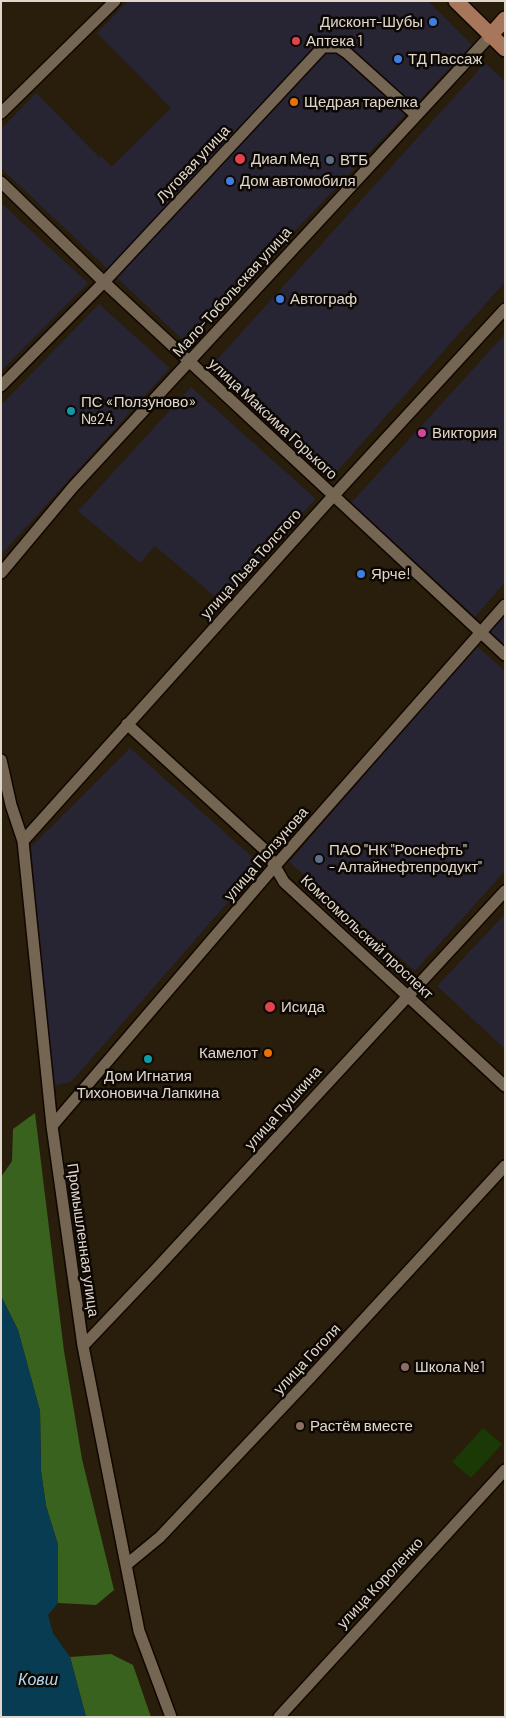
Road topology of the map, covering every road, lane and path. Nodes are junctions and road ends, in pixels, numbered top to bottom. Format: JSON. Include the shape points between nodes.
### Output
{"nodes":[{"id":1,"x":115,"y":1,"type":"edge"},
{"id":2,"x":456,"y":1,"type":"edge"},
{"id":3,"x":505,"y":19,"type":"edge"},
{"id":4,"x":490,"y":36,"type":"junction"},
{"id":5,"x":505,"y":49,"type":"edge"},
{"id":6,"x":1,"y":113,"type":"edge"},
{"id":7,"x":416,"y":115,"type":"junction"},
{"id":8,"x":1,"y":182,"type":"edge"},
{"id":9,"x":104,"y":282,"type":"junction"},
{"id":10,"x":505,"y":309,"type":"edge"},
{"id":11,"x":190,"y":361,"type":"junction"},
{"id":12,"x":1,"y":386,"type":"edge"},
{"id":13,"x":333,"y":496,"type":"junction"},
{"id":14,"x":1,"y":573,"type":"edge"},
{"id":15,"x":505,"y":605,"type":"edge"},
{"id":16,"x":480,"y":633,"type":"junction"},
{"id":17,"x":505,"y":655,"type":"edge"},
{"id":18,"x":127,"y":724,"type":"junction"},
{"id":19,"x":1,"y":760,"type":"edge"},
{"id":20,"x":22,"y":841,"type":"junction"},
{"id":21,"x":275,"y":866,"type":"junction"},
{"id":22,"x":505,"y":891,"type":"edge"},
{"id":23,"x":408,"y":995,"type":"junction"},
{"id":24,"x":505,"y":1086,"type":"edge"},
{"id":25,"x":52,"y":1126,"type":"junction"},
{"id":26,"x":505,"y":1166,"type":"edge"},
{"id":27,"x":83,"y":1346,"type":"junction"},
{"id":28,"x":505,"y":1470,"type":"edge"},
{"id":29,"x":126,"y":1566,"type":"junction"},
{"id":30,"x":171,"y":1717,"type":"edge"},
{"id":31,"x":278,"y":1717,"type":"edge"}],
"edges":[{"from":1,"to":6,"type":"street"},
{"from":2,"to":4,"type":"main road"},
{"from":3,"to":4,"type":"main road"},
{"from":4,"to":5,"type":"main road"},
{"from":4,"to":7,"type":"street","name":"Мало-Тобольская улица"},
{"from":7,"to":9,"type":"street","name":"Луговая улица","via":[[338,46],[323,47]]},
{"from":7,"to":11,"type":"street","name":"Мало-Тобольская улица"},
{"from":8,"to":9,"type":"street","name":"улица Максима Горького"},
{"from":9,"to":11,"type":"street","name":"улица Максима Горького"},
{"from":9,"to":12,"type":"street","name":"Луговая улица"},
{"from":10,"to":13,"type":"street","name":"улица Льва Толстого"},
{"from":11,"to":13,"type":"street","name":"улица Максима Горького"},
{"from":11,"to":14,"type":"street","name":"Мало-Тобольская улица","via":[[73,487]]},
{"from":13,"to":16,"type":"street","name":"улица Максима Горького"},
{"from":13,"to":18,"type":"street","name":"улица Льва Толстого"},
{"from":15,"to":16,"type":"street","name":"улица Ползунова"},
{"from":16,"to":17,"type":"street","name":"улица Максима Горького"},
{"from":16,"to":21,"type":"street","name":"улица Ползунова"},
{"from":18,"to":20,"type":"street","name":"улица Льва Толстого"},
{"from":18,"to":21,"type":"street","name":"Комсомольский проспект","via":[[266,851]]},
{"from":19,"to":20,"type":"street","name":"Промышленная улица"},
{"from":20,"to":25,"type":"street","name":"Промышленная улица"},
{"from":21,"to":23,"type":"street","name":"Комсомольский проспект","via":[[284,882]]},
{"from":21,"to":25,"type":"street","name":"улица Ползунова"},
{"from":22,"to":23,"type":"street","name":"улица Пушкина"},
{"from":23,"to":24,"type":"street","name":"Комсомольский проспект"},
{"from":23,"to":27,"type":"street","name":"улица Пушкина"},
{"from":25,"to":27,"type":"street","name":"Промышленная улица"},
{"from":26,"to":29,"type":"street","name":"улица Гоголя","via":[[290,1400],[160,1537]]},
{"from":27,"to":29,"type":"street","name":"Промышленная улица"},
{"from":28,"to":31,"type":"street","name":"улица Короленко"},
{"from":29,"to":30,"type":"street","name":"Промышленная улица","via":[[139,1631]]}]}
